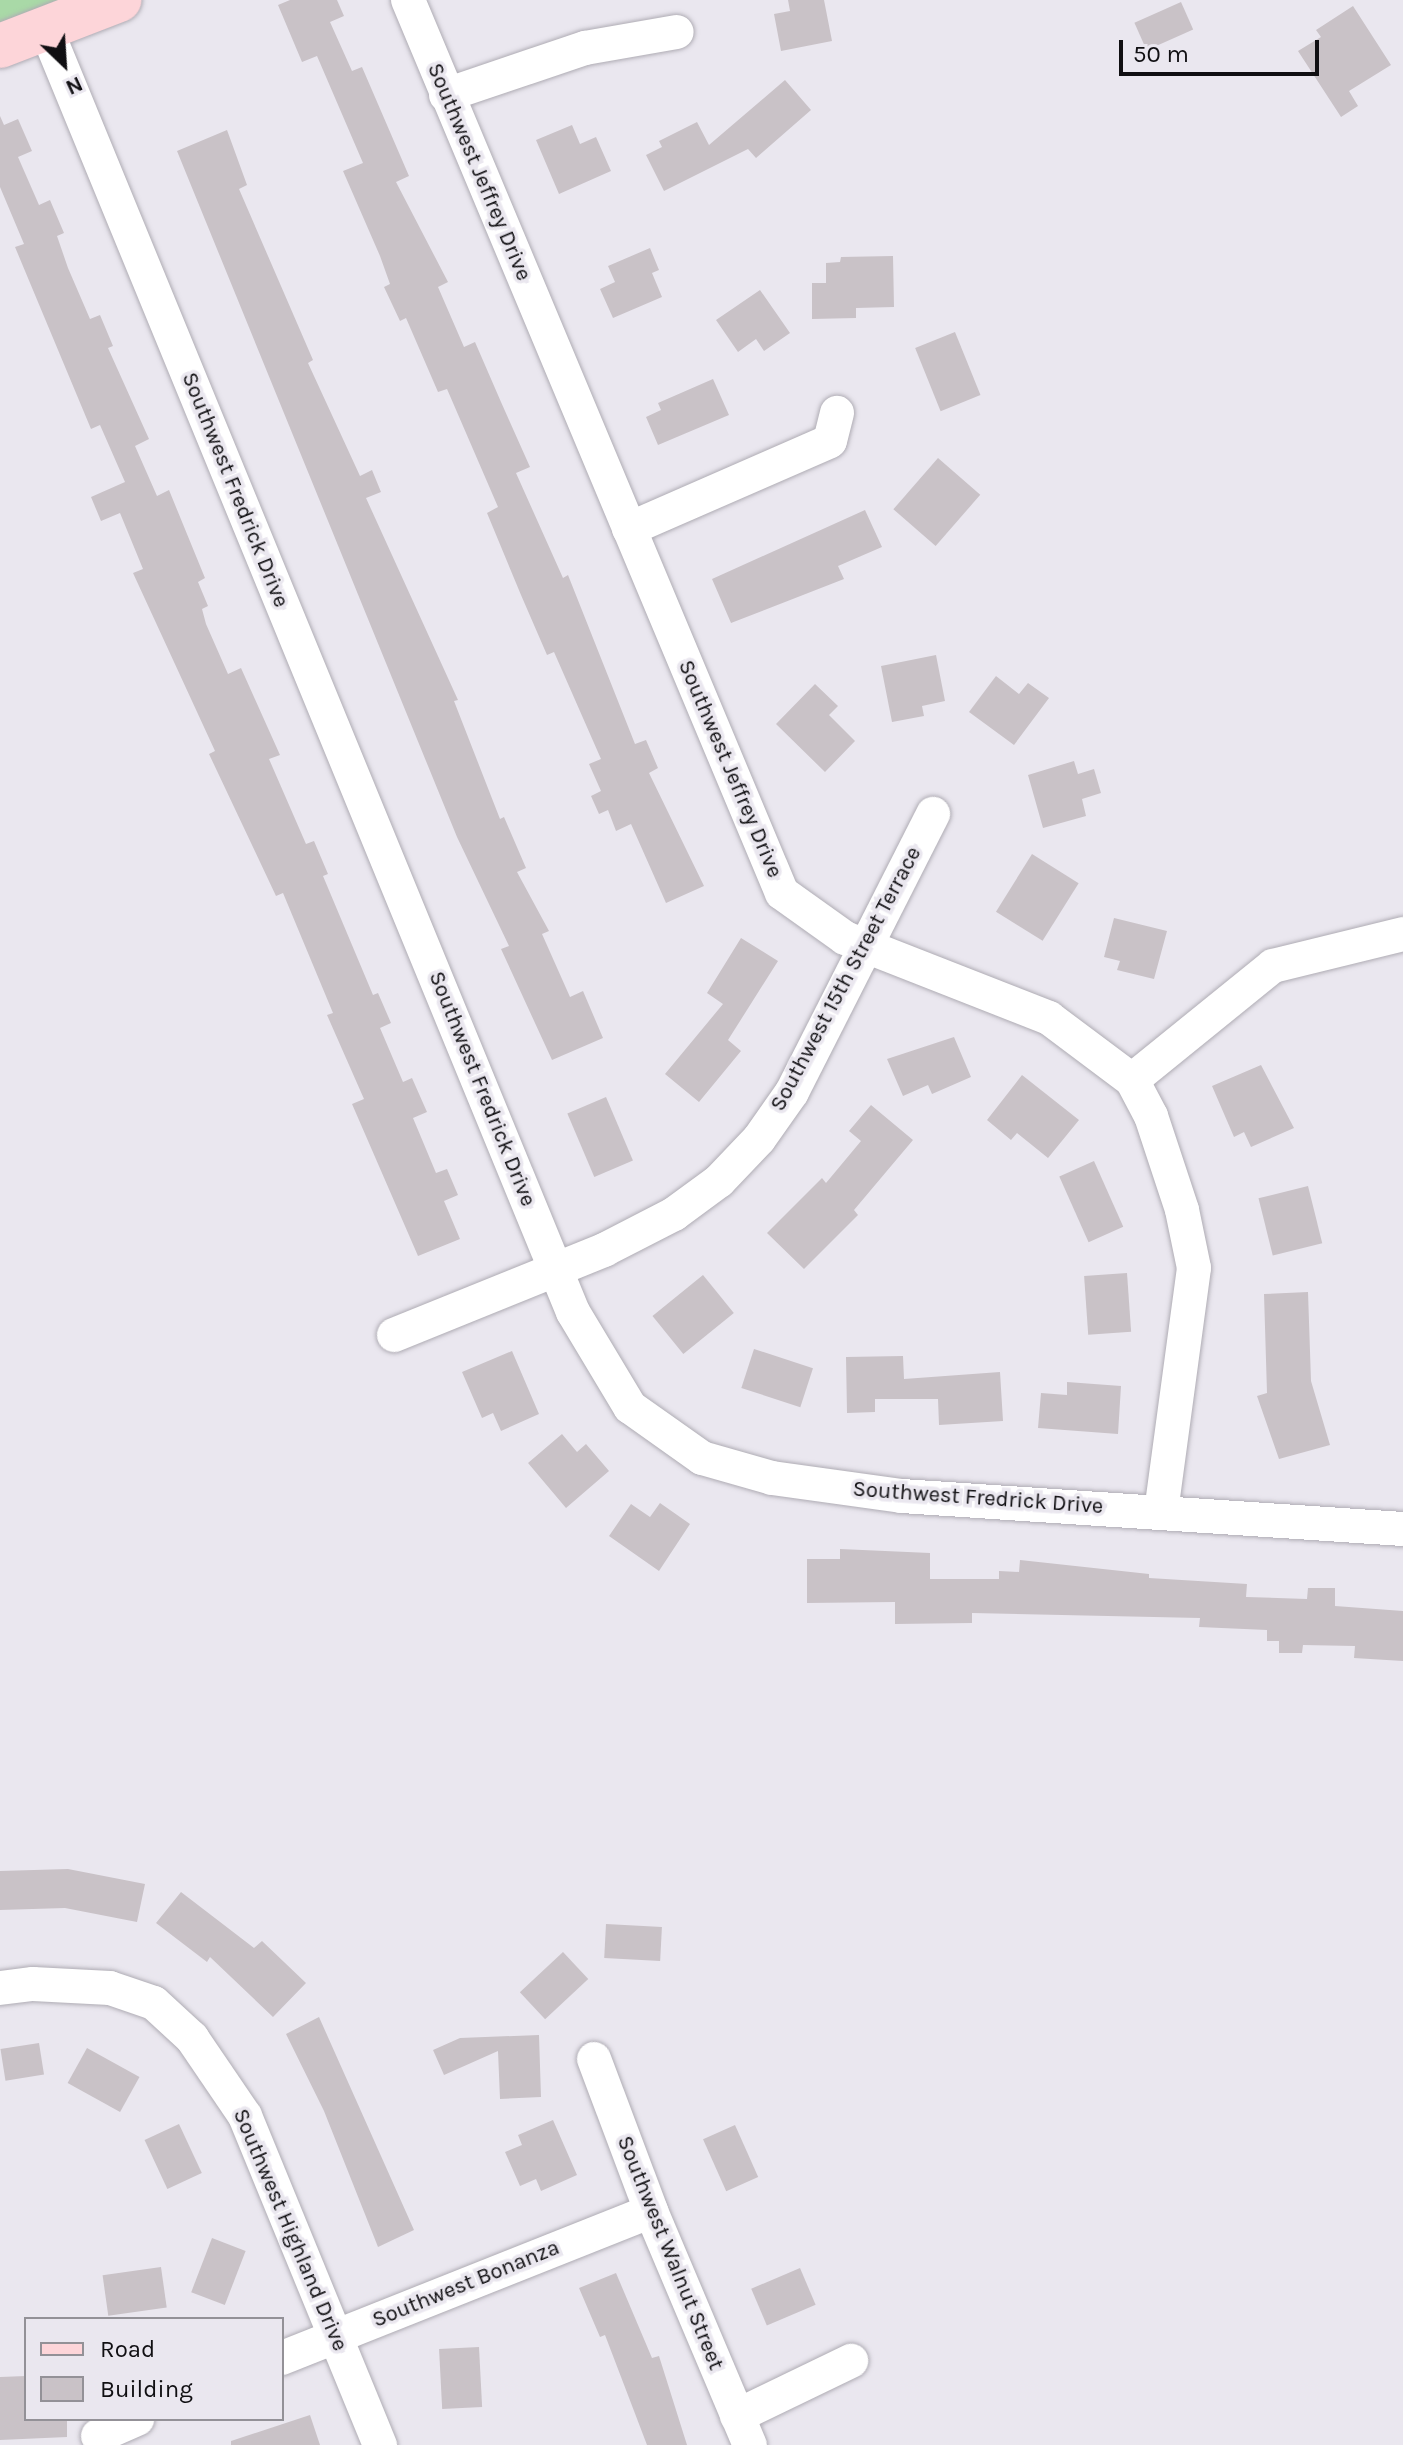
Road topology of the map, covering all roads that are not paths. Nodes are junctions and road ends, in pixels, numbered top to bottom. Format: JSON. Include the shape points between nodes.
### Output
{"nodes":[{"id":1,"x":119,"y":0,"type":"edge"},
{"id":2,"x":408,"y":0,"type":"edge"},
{"id":3,"x":46,"y":29,"type":"junction"},
{"id":4,"x":677,"y":32,"type":"dead end"},
{"id":5,"x":0,"y":46,"type":"edge"},
{"id":6,"x":446,"y":95,"type":"junction"},
{"id":7,"x":837,"y":413,"type":"dead end"},
{"id":8,"x":629,"y":529,"type":"junction"},
{"id":9,"x":933,"y":814,"type":"dead end"},
{"id":10,"x":1403,"y":934,"type":"edge"},
{"id":11,"x":867,"y":947,"type":"junction"},
{"id":12,"x":1132,"y":1080,"type":"junction"},
{"id":13,"x":556,"y":1269,"type":"junction"},
{"id":14,"x":394,"y":1335,"type":"dead end"},
{"id":15,"x":1161,"y":1511,"type":"junction"},
{"id":16,"x":1403,"y":1529,"type":"edge"},
{"id":17,"x":0,"y":1988,"type":"edge"},
{"id":18,"x":594,"y":2059,"type":"dead end"},
{"id":19,"x":651,"y":2211,"type":"junction"},
{"id":20,"x":335,"y":2336,"type":"junction"},
{"id":21,"x":284,"y":2357,"type":"edge"},
{"id":22,"x":851,"y":2361,"type":"dead end"},
{"id":23,"x":132,"y":2421,"type":"edge"},
{"id":24,"x":744,"y":2430,"type":"edge"},
{"id":25,"x":98,"y":2436,"type":"dead end"},
{"id":26,"x":380,"y":2445,"type":"edge"}],
"edges":[{"from":1,"to":3,"type":"main road"},
{"from":2,"to":6,"type":"street","name":"Southwest Jeffrey Drive"},
{"from":3,"to":5,"type":"main road"},
{"from":3,"to":13,"type":"street","name":"Southwest Fredrick Drive"},
{"from":4,"to":6,"type":"street","via":[[585,48]]},
{"from":6,"to":8,"type":"street","name":"Southwest Jeffrey Drive"},
{"from":7,"to":8,"type":"street","via":[[830,441]]},
{"from":8,"to":11,"type":"street","name":"Southwest Jeffrey Drive","via":[[782,893],[845,938]]},
{"from":9,"to":11,"type":"street","name":"Southwest 15th Street Terrace"},
{"from":10,"to":12,"type":"street","via":[[1273,966]]},
{"from":11,"to":12,"type":"street","name":"Southwest Jeffrey Drive","via":[[1049,1018]]},
{"from":11,"to":13,"type":"street","name":"Southwest 15th Street Terrace","via":[[792,1092],[759,1139],[719,1181],[674,1214]]},
{"from":12,"to":15,"type":"street","name":"Southwest Jeffrey Drive","via":[[1151,1116],[1182,1210],[1194,1268]]},
{"from":13,"to":14,"type":"street","name":"Southwest 15th Street Terrace"},
{"from":13,"to":15,"type":"street","name":"Southwest Fredrick Drive","via":[[573,1312],[630,1407],[702,1458],[772,1478],[902,1496]]},
{"from":15,"to":16,"type":"street","name":"Southwest Fredrick Drive"},
{"from":17,"to":20,"type":"street","name":"Southwest Highland Drive","via":[[110,1988],[154,2003],[192,2038],[245,2116]]},
{"from":18,"to":19,"type":"street","name":"Southwest Walnut Street"},
{"from":19,"to":20,"type":"street","name":"Southwest Bonanza"},
{"from":19,"to":24,"type":"street","name":"Southwest Walnut Street"},
{"from":20,"to":21,"type":"street","name":"Southwest Bonanza"},
{"from":20,"to":26,"type":"street","name":"Southwest Highland Drive"},
{"from":22,"to":24,"type":"street"},
{"from":23,"to":25,"type":"street"}]}
